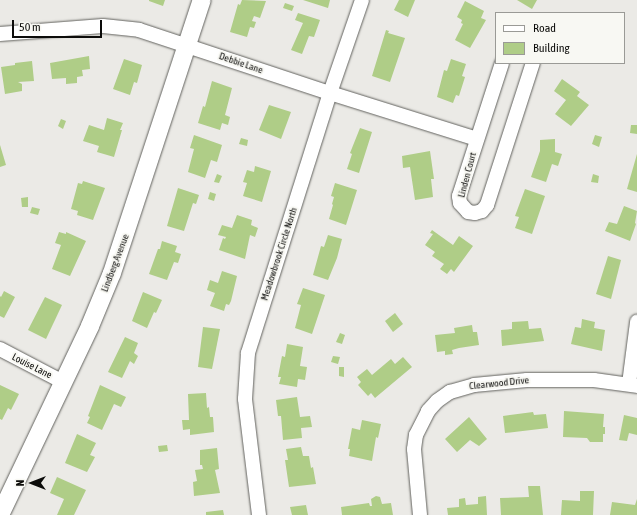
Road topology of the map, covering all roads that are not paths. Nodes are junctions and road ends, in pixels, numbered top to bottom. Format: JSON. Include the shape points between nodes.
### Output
{"nodes":[{"id":1,"x":202,"y":0,"type":"edge"},
{"id":2,"x":362,"y":0,"type":"edge"},
{"id":3,"x":0,"y":34,"type":"edge"},
{"id":4,"x":189,"y":45,"type":"junction"},
{"id":5,"x":502,"y":64,"type":"edge"},
{"id":6,"x":533,"y":64,"type":"edge"},
{"id":7,"x":330,"y":93,"type":"junction"},
{"id":8,"x":477,"y":139,"type":"junction"},
{"id":9,"x":637,"y":322,"type":"edge"},
{"id":10,"x":0,"y":349,"type":"edge"},
{"id":11,"x":63,"y":382,"type":"junction"},
{"id":12,"x":633,"y":385,"type":"edge"},
{"id":13,"x":0,"y":515,"type":"edge"},
{"id":14,"x":259,"y":515,"type":"edge"},
{"id":15,"x":420,"y":515,"type":"edge"}],
"edges":[{"from":1,"to":4,"type":"street","name":"Lindberg Avenue"},
{"from":2,"to":7,"type":"street","name":"Meadowbrook Circle North"},
{"from":3,"to":4,"type":"street","name":"Debbie Lane","via":[[103,26],[121,27]]},
{"from":4,"to":7,"type":"street","name":"Debbie Lane"},
{"from":4,"to":11,"type":"street","name":"Lindberg Avenue","via":[[117,259],[90,326]]},
{"from":5,"to":8,"type":"street","name":"Linden Court"},
{"from":6,"to":8,"type":"street","name":"Linden Court","via":[[487,205],[475,213],[463,208],[458,196]]},
{"from":7,"to":8,"type":"street","name":"Debbie Lane"},
{"from":7,"to":14,"type":"street","name":"Meadowbrook Circle North","via":[[248,352],[245,399]]},
{"from":9,"to":12,"type":"street"},
{"from":10,"to":11,"type":"street","name":"Louise Lane"},
{"from":11,"to":13,"type":"street","name":"Lindberg Avenue"},
{"from":12,"to":15,"type":"street","name":"Clearwood Drive","via":[[594,380],[526,380],[474,385],[450,392],[428,411],[416,435],[414,449]]}]}
